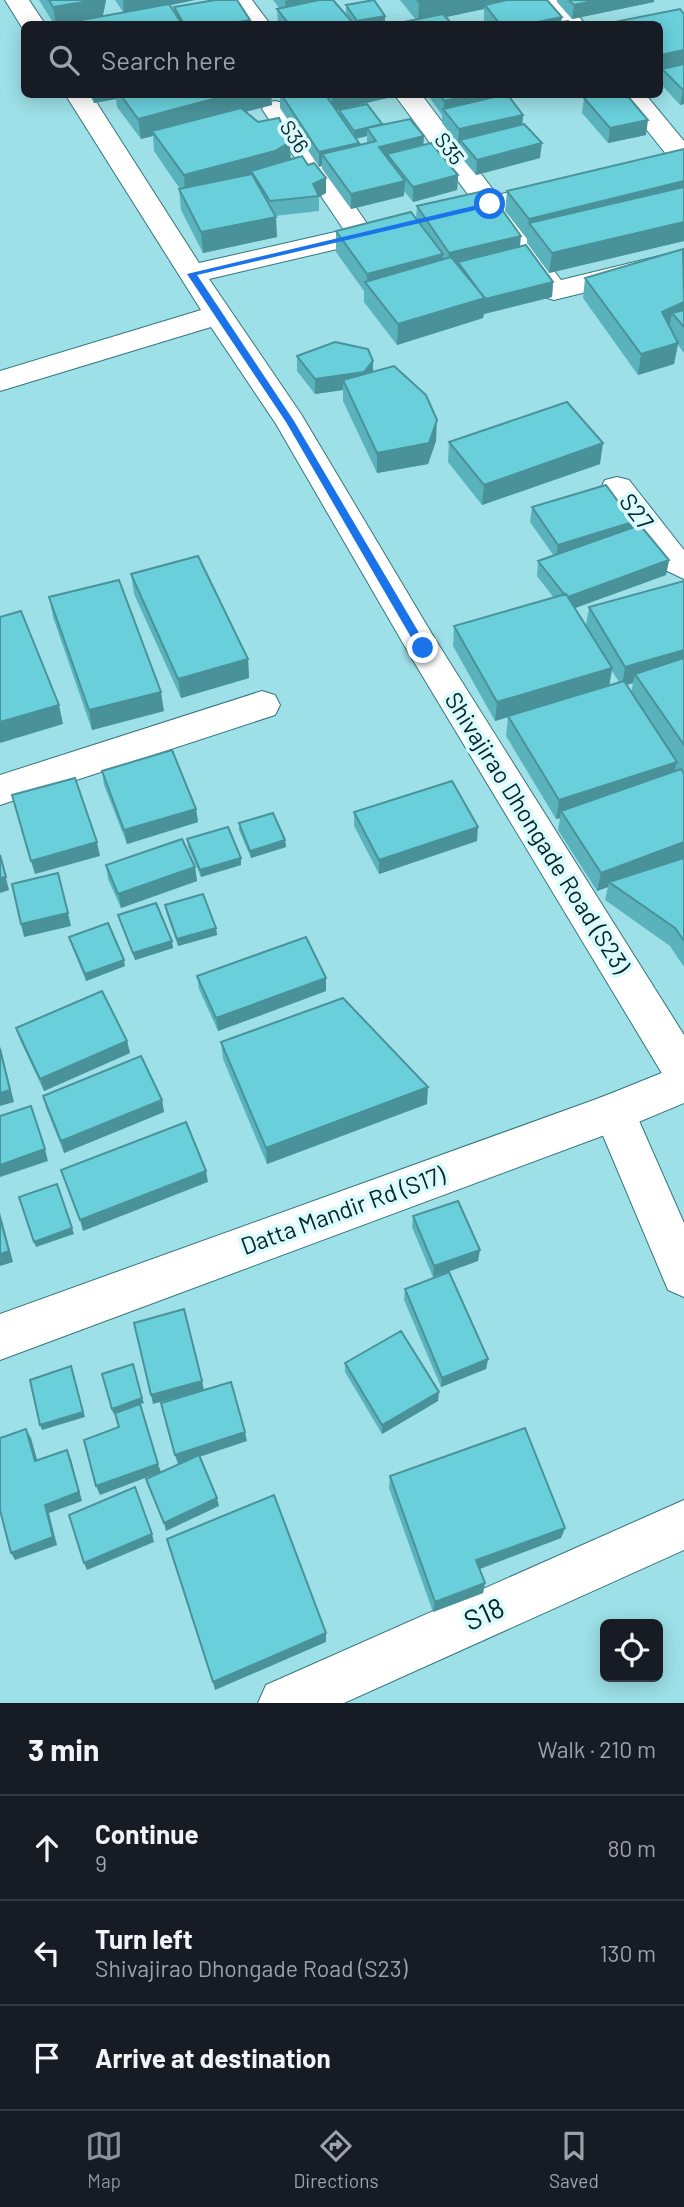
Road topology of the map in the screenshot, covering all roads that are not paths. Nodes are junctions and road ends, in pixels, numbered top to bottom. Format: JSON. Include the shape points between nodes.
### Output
{"nodes":[{"id":1,"x":17,"y":0,"type":"edge"},
{"id":2,"x":239,"y":0,"type":"edge"},
{"id":3,"x":552,"y":0,"type":"edge"},
{"id":4,"x":30,"y":21,"type":"edge"},
{"id":5,"x":255,"y":21,"type":"edge"},
{"id":6,"x":570,"y":21,"type":"edge"},
{"id":7,"x":81,"y":98,"type":"edge"},
{"id":8,"x":410,"y":98,"type":"edge"},
{"id":9,"x":634,"y":98,"type":"edge"},
{"id":10,"x":275,"y":109,"type":"dead end"},
{"id":11,"x":675,"y":161,"type":"edge"},
{"id":12,"x":581,"y":183,"type":"edge"},
{"id":13,"x":490,"y":204,"type":"junction"},
{"id":14,"x":361,"y":235,"type":"junction"},
{"id":15,"x":684,"y":259,"type":"edge"},
{"id":16,"x":191,"y":274,"type":"junction"},
{"id":17,"x":218,"y":315,"type":"junction"},
{"id":18,"x":0,"y":380,"type":"edge"},
{"id":19,"x":617,"y":488,"type":"dead end"},
{"id":20,"x":684,"y":567,"type":"edge"},
{"id":21,"x":262,"y":705,"type":"dead end"},
{"id":22,"x":0,"y":790,"type":"edge"},
{"id":23,"x":684,"y":1072,"type":"edge"},
{"id":24,"x":684,"y":1083,"type":"edge"},
{"id":25,"x":614,"y":1112,"type":"junction"},
{"id":26,"x":684,"y":1275,"type":"edge"},
{"id":27,"x":0,"y":1337,"type":"edge"},
{"id":28,"x":684,"y":1525,"type":"edge"},
{"id":29,"x":284,"y":1703,"type":"edge"}],
"edges":[{"from":1,"to":4,"type":"street"},
{"from":2,"to":5,"type":"street"},
{"from":3,"to":6,"type":"street"},
{"from":7,"to":16,"type":"street","name":"Shivajirao Dhongade Road (S23)"},
{"from":8,"to":13,"type":"street","name":"S35"},
{"from":9,"to":11,"type":"street"},
{"from":10,"to":14,"type":"street","name":"S36"},
{"from":12,"to":13,"type":"street"},
{"from":13,"to":14,"type":"street"},
{"from":13,"to":15,"type":"street","name":"S35","via":[[554,291]]},
{"from":14,"to":16,"type":"street"},
{"from":16,"to":17,"type":"street","name":"Shivajirao Dhongade Road (S23)"},
{"from":17,"to":18,"type":"street"},
{"from":17,"to":23,"type":"street","name":"Shivajirao Dhongade Road (S23)","via":[[290,421],[430,660]]},
{"from":19,"to":20,"type":"street","name":"S27","via":[[673,560]]},
{"from":21,"to":22,"type":"street"},
{"from":24,"to":25,"type":"street","name":"Datta Mandir Rd (S17)"},
{"from":25,"to":26,"type":"street"},
{"from":25,"to":27,"type":"street","name":"Datta Mandir Rd (S17)"},
{"from":28,"to":29,"type":"street","name":"S18"}]}
